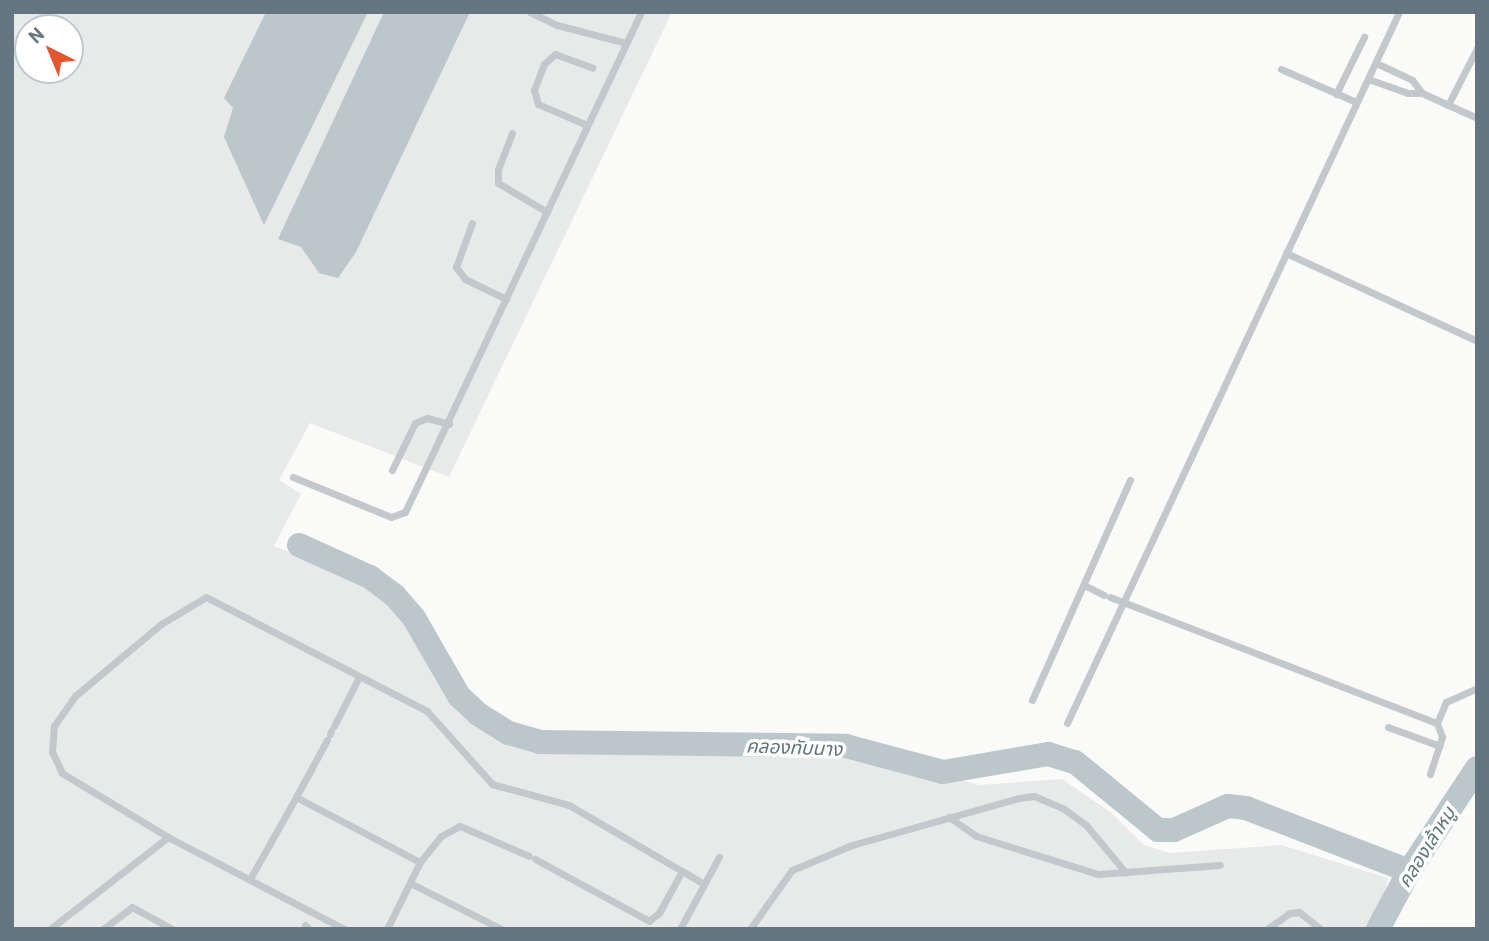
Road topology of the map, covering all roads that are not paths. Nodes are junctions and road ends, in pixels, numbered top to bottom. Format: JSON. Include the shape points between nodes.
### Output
{"nodes":[{"id":1,"x":530,"y":12,"type":"edge"},
{"id":2,"x":641,"y":12,"type":"edge"},
{"id":3,"x":1399,"y":12,"type":"edge"},
{"id":4,"x":1364,"y":37,"type":"dead end"},
{"id":5,"x":626,"y":43,"type":"junction"},
{"id":6,"x":1477,"y":48,"type":"edge"},
{"id":7,"x":1376,"y":63,"type":"junction"},
{"id":8,"x":593,"y":68,"type":"dead end"},
{"id":9,"x":1281,"y":69,"type":"dead end"},
{"id":10,"x":1368,"y":79,"type":"junction"},
{"id":11,"x":1336,"y":93,"type":"junction"},
{"id":12,"x":1422,"y":93,"type":"junction"},
{"id":13,"x":1356,"y":102,"type":"junction"},
{"id":14,"x":1448,"y":105,"type":"junction"},
{"id":15,"x":1477,"y":118,"type":"edge"},
{"id":16,"x":587,"y":125,"type":"junction"},
{"id":17,"x":512,"y":133,"type":"dead end"},
{"id":18,"x":547,"y":212,"type":"junction"},
{"id":19,"x":472,"y":223,"type":"dead end"},
{"id":20,"x":1286,"y":253,"type":"junction"},
{"id":21,"x":506,"y":299,"type":"junction"},
{"id":22,"x":1477,"y":341,"type":"edge"},
{"id":23,"x":449,"y":424,"type":"junction"},
{"id":24,"x":392,"y":470,"type":"dead end"},
{"id":25,"x":293,"y":477,"type":"dead end"},
{"id":26,"x":1130,"y":481,"type":"dead end"},
{"id":27,"x":1084,"y":585,"type":"junction"},
{"id":28,"x":1122,"y":603,"type":"junction"},
{"id":29,"x":359,"y":677,"type":"junction"},
{"id":30,"x":1477,"y":688,"type":"edge"},
{"id":31,"x":1032,"y":700,"type":"dead end"},
{"id":32,"x":1066,"y":723,"type":"dead end"},
{"id":33,"x":1437,"y":723,"type":"junction"},
{"id":34,"x":1388,"y":727,"type":"dead end"},
{"id":35,"x":1440,"y":746,"type":"junction"},
{"id":36,"x":1430,"y":774,"type":"dead end"},
{"id":37,"x":296,"y":797,"type":"junction"},
{"id":38,"x":950,"y":817,"type":"junction"},
{"id":39,"x":168,"y":837,"type":"junction"},
{"id":40,"x":719,"y":857,"type":"dead end"},
{"id":41,"x":420,"y":862,"type":"junction"},
{"id":42,"x":1220,"y":865,"type":"dead end"},
{"id":43,"x":682,"y":871,"type":"junction"},
{"id":44,"x":1126,"y":873,"type":"junction"},
{"id":45,"x":251,"y":877,"type":"junction"},
{"id":46,"x":410,"y":883,"type":"junction"},
{"id":47,"x":704,"y":884,"type":"junction"},
{"id":48,"x":50,"y":929,"type":"edge"},
{"id":49,"x":103,"y":929,"type":"edge"},
{"id":50,"x":172,"y":929,"type":"edge"},
{"id":51,"x":344,"y":929,"type":"edge"},
{"id":52,"x":387,"y":929,"type":"edge"},
{"id":53,"x":501,"y":929,"type":"edge"},
{"id":54,"x":680,"y":929,"type":"edge"},
{"id":55,"x":750,"y":929,"type":"edge"},
{"id":56,"x":1267,"y":929,"type":"edge"},
{"id":57,"x":1321,"y":929,"type":"edge"}],
"edges":[{"from":1,"to":5,"type":"lane","via":[[556,25]]},
{"from":2,"to":5,"type":"lane"},
{"from":3,"to":7,"type":"lane"},
{"from":4,"to":11,"type":"lane"},
{"from":5,"to":16,"type":"lane"},
{"from":6,"to":14,"type":"lane"},
{"from":7,"to":10,"type":"lane"},
{"from":7,"to":12,"type":"lane","via":[[1412,80]]},
{"from":8,"to":16,"type":"lane","via":[[555,54],[544,64],[534,90],[538,104]]},
{"from":9,"to":11,"type":"lane"},
{"from":10,"to":12,"type":"lane","via":[[1408,93]]},
{"from":10,"to":13,"type":"lane"},
{"from":11,"to":13,"type":"lane"},
{"from":12,"to":14,"type":"lane"},
{"from":13,"to":20,"type":"lane"},
{"from":14,"to":15,"type":"lane"},
{"from":16,"to":18,"type":"lane"},
{"from":17,"to":18,"type":"lane","via":[[498,169],[498,183]]},
{"from":18,"to":21,"type":"lane"},
{"from":19,"to":21,"type":"lane","via":[[456,267],[464,279]]},
{"from":20,"to":22,"type":"lane"},
{"from":20,"to":28,"type":"lane"},
{"from":21,"to":23,"type":"lane"},
{"from":23,"to":24,"type":"lane","via":[[427,418],[415,423]]},
{"from":23,"to":25,"type":"lane","via":[[413,500],[400,516],[391,517]]},
{"from":26,"to":27,"type":"lane"},
{"from":27,"to":28,"type":"lane"},
{"from":27,"to":31,"type":"lane"},
{"from":28,"to":32,"type":"lane"},
{"from":28,"to":33,"type":"lane"},
{"from":29,"to":37,"type":"lane"},
{"from":29,"to":39,"type":"lane","via":[[206,597],[161,624],[64,708],[54,726],[52,752],[55,764],[71,781]]},
{"from":29,"to":43,"type":"lane","via":[[438,719],[492,784],[569,805]]},
{"from":30,"to":33,"type":"lane","via":[[1446,702]]},
{"from":33,"to":35,"type":"lane","via":[[1442,730]]},
{"from":34,"to":35,"type":"lane"},
{"from":35,"to":36,"type":"lane"},
{"from":37,"to":41,"type":"lane"},
{"from":37,"to":45,"type":"lane"},
{"from":38,"to":44,"type":"lane","via":[[966,831],[999,843],[1098,874]]},
{"from":38,"to":44,"type":"lane","via":[[1034,796],[1086,825]]},
{"from":38,"to":55,"type":"lane","via":[[852,845],[792,870]]},
{"from":39,"to":45,"type":"lane"},
{"from":39,"to":48,"type":"lane"},
{"from":40,"to":47,"type":"lane"},
{"from":41,"to":43,"type":"lane","via":[[441,836],[460,826],[532,857],[649,921],[659,913]]},
{"from":41,"to":46,"type":"lane"},
{"from":42,"to":44,"type":"lane"},
{"from":43,"to":47,"type":"lane"},
{"from":45,"to":51,"type":"lane"},
{"from":46,"to":52,"type":"lane"},
{"from":46,"to":53,"type":"lane"},
{"from":47,"to":54,"type":"lane"},
{"from":49,"to":50,"type":"lane","via":[[132,907]]},
{"from":56,"to":57,"type":"lane","via":[[1299,912]]}]}
